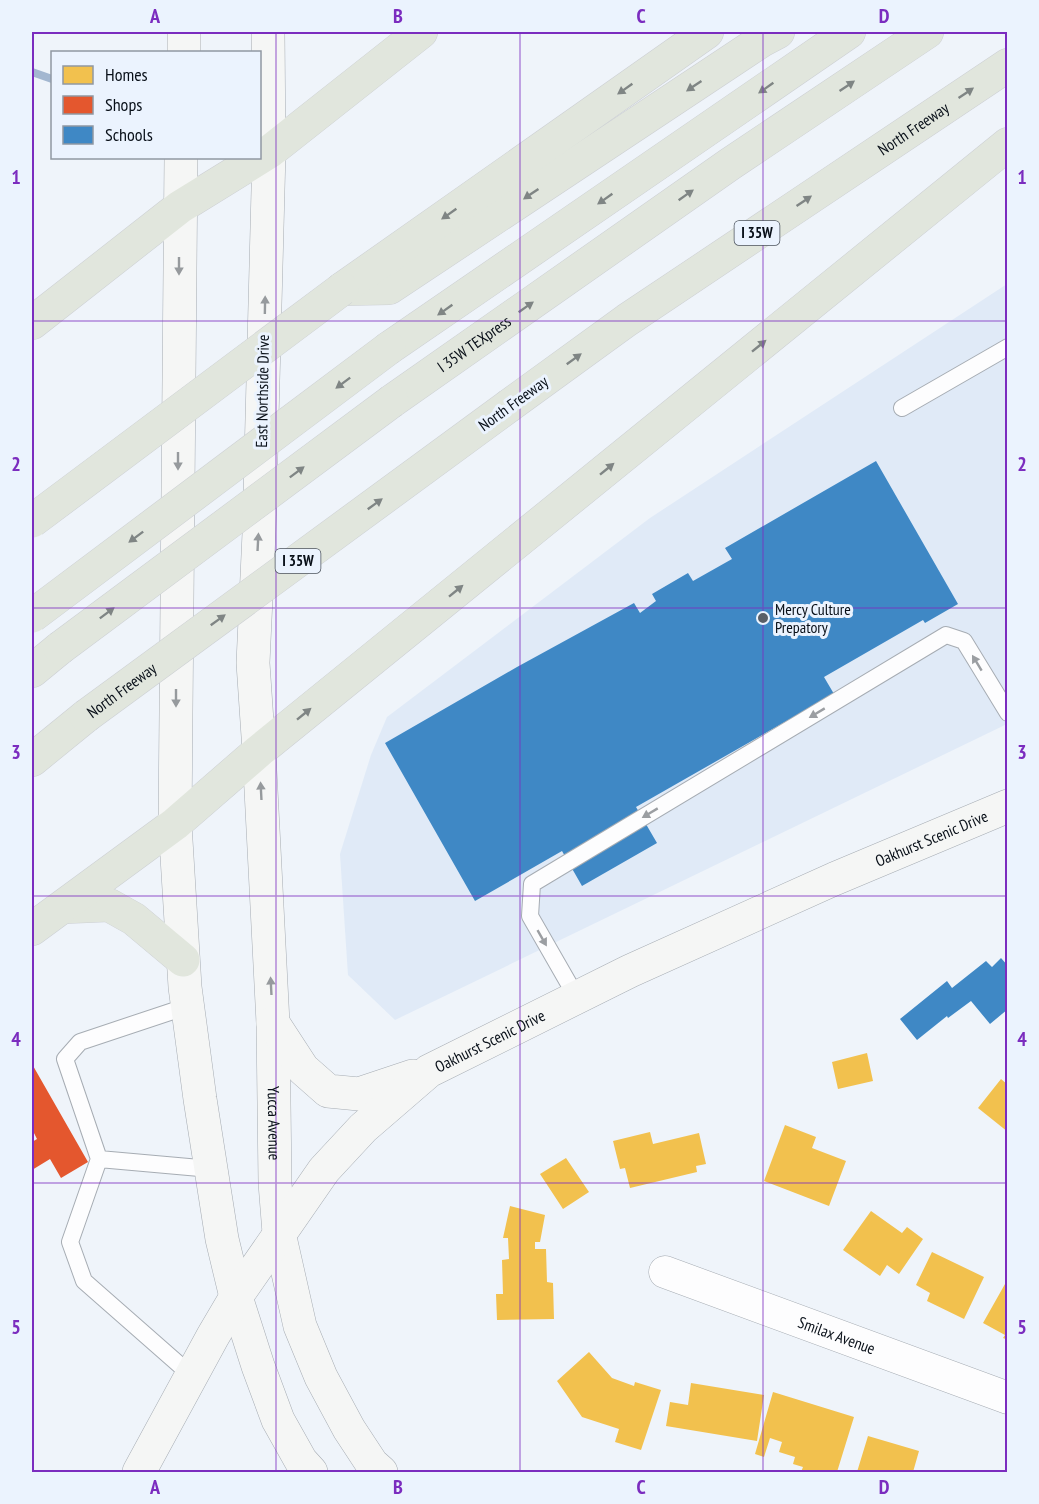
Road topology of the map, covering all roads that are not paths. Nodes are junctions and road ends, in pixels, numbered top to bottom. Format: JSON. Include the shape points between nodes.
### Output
{"nodes":[{"id":1,"x":184,"y":32,"type":"edge"},
{"id":2,"x":268,"y":32,"type":"edge"},
{"id":3,"x":421,"y":32,"type":"edge"},
{"id":4,"x":707,"y":32,"type":"edge"},
{"id":5,"x":778,"y":32,"type":"edge"},
{"id":6,"x":849,"y":32,"type":"edge"},
{"id":7,"x":927,"y":32,"type":"edge"},
{"id":8,"x":184,"y":51,"type":"edge"},
{"id":9,"x":1008,"y":65,"type":"edge"},
{"id":10,"x":1008,"y":144,"type":"edge"},
{"id":11,"x":268,"y":152,"type":"junction"},
{"id":12,"x":261,"y":156,"type":"edge"},
{"id":13,"x":181,"y":159,"type":"edge"},
{"id":14,"x":257,"y":159,"type":"edge"},
{"id":15,"x":180,"y":207,"type":"junction"},
{"id":16,"x":387,"y":273,"type":"junction"},
{"id":17,"x":32,"y":323,"type":"edge"},
{"id":18,"x":1008,"y":346,"type":"edge"},
{"id":19,"x":902,"y":408,"type":"dead end"},
{"id":20,"x":32,"y":521,"type":"edge"},
{"id":21,"x":32,"y":616,"type":"edge"},
{"id":22,"x":32,"y":671,"type":"edge"},
{"id":23,"x":1008,"y":713,"type":"edge"},
{"id":24,"x":259,"y":751,"type":"junction"},
{"id":25,"x":32,"y":760,"type":"edge"},
{"id":26,"x":1008,"y":806,"type":"edge"},
{"id":27,"x":175,"y":824,"type":"junction"},
{"id":28,"x":63,"y":907,"type":"junction"},
{"id":29,"x":32,"y":929,"type":"edge"},
{"id":30,"x":183,"y":960,"type":"junction"},
{"id":31,"x":577,"y":998,"type":"junction"},
{"id":32,"x":188,"y":1006,"type":"junction"},
{"id":33,"x":273,"y":1023,"type":"junction"},
{"id":34,"x":429,"y":1071,"type":"junction"},
{"id":35,"x":99,"y":1159,"type":"junction"},
{"id":36,"x":211,"y":1169,"type":"junction"},
{"id":37,"x":279,"y":1233,"type":"junction"},
{"id":38,"x":665,"y":1272,"type":"dead end"},
{"id":39,"x":236,"y":1297,"type":"junction"},
{"id":40,"x":192,"y":1375,"type":"junction"},
{"id":41,"x":1008,"y":1398,"type":"edge"},
{"id":42,"x":139,"y":1473,"type":"edge"},
{"id":43,"x":311,"y":1473,"type":"edge"},
{"id":44,"x":381,"y":1473,"type":"edge"}],
"edges":[{"from":1,"to":8,"type":"street"},
{"from":2,"to":11,"type":"street","name":"East Northside Drive"},
{"from":3,"to":11,"type":"highway"},
{"from":4,"to":16,"type":"highway","one_way":true},
{"from":5,"to":16,"type":"highway","one_way":true},
{"from":6,"to":21,"type":"highway","one_way":true,"bridge":true,"via":[[390,348]]},
{"from":22,"to":7,"type":"highway","name":"I 35W TEXpress","one_way":true,"bridge":true,"via":[[392,401],[730,164]]},
{"from":25,"to":9,"type":"highway","name":"North Freeway","number":"I 35W","one_way":true,"bridge":true,"via":[[86,716],[627,320]]},
{"from":24,"to":10,"type":"highway","one_way":true},
{"from":11,"to":12,"type":"highway"},
{"from":24,"to":11,"type":"street","name":"East Northside Drive","one_way":true,"via":[[253,663]]},
{"from":13,"to":15,"type":"street"},
{"from":14,"to":15,"type":"highway"},
{"from":15,"to":17,"type":"highway"},
{"from":15,"to":27,"type":"street","one_way":true},
{"from":16,"to":20,"type":"highway","bridge":true,"via":[[342,289]]},
{"from":18,"to":19,"type":"lane"},
{"from":23,"to":31,"type":"lane","one_way":true,"via":[[964,641],[946,635],[532,884],[530,916]]},
{"from":24,"to":27,"type":"highway"},
{"from":33,"to":24,"type":"street","name":"Yucca Avenue","one_way":true},
{"from":26,"to":31,"type":"street","name":"Oakhurst Scenic Drive","via":[[834,879]]},
{"from":27,"to":28,"type":"highway"},
{"from":27,"to":30,"type":"street"},
{"from":28,"to":29,"type":"highway"},
{"from":28,"to":30,"type":"highway","via":[[109,905],[134,919]]},
{"from":30,"to":32,"type":"street"},
{"from":31,"to":34,"type":"street","name":"Oakhurst Scenic Drive"},
{"from":32,"to":35,"type":"lane","via":[[80,1042],[65,1059]]},
{"from":32,"to":36,"type":"street"},
{"from":33,"to":34,"type":"street","via":[[303,1069],[328,1091],[359,1094]]},
{"from":33,"to":37,"type":"street","name":"Yucca Avenue","via":[[274,1183]]},
{"from":34,"to":37,"type":"street","name":"Oakhurst Scenic Drive","via":[[363,1128],[324,1170]]},
{"from":35,"to":36,"type":"lane"},
{"from":35,"to":40,"type":"lane","via":[[70,1242],[84,1281]]},
{"from":36,"to":39,"type":"street"},
{"from":37,"to":39,"type":"street","name":"Oakhurst Scenic Drive"},
{"from":37,"to":44,"type":"street","name":"Yucca Avenue","via":[[300,1326],[321,1377],[349,1429]]},
{"from":38,"to":41,"type":"street","name":"Smilax Avenue"},
{"from":39,"to":40,"type":"street","name":"Oakhurst Scenic Drive"},
{"from":39,"to":43,"type":"street","via":[[278,1420]]},
{"from":40,"to":42,"type":"street","name":"Oakhurst Scenic Drive"}]}
